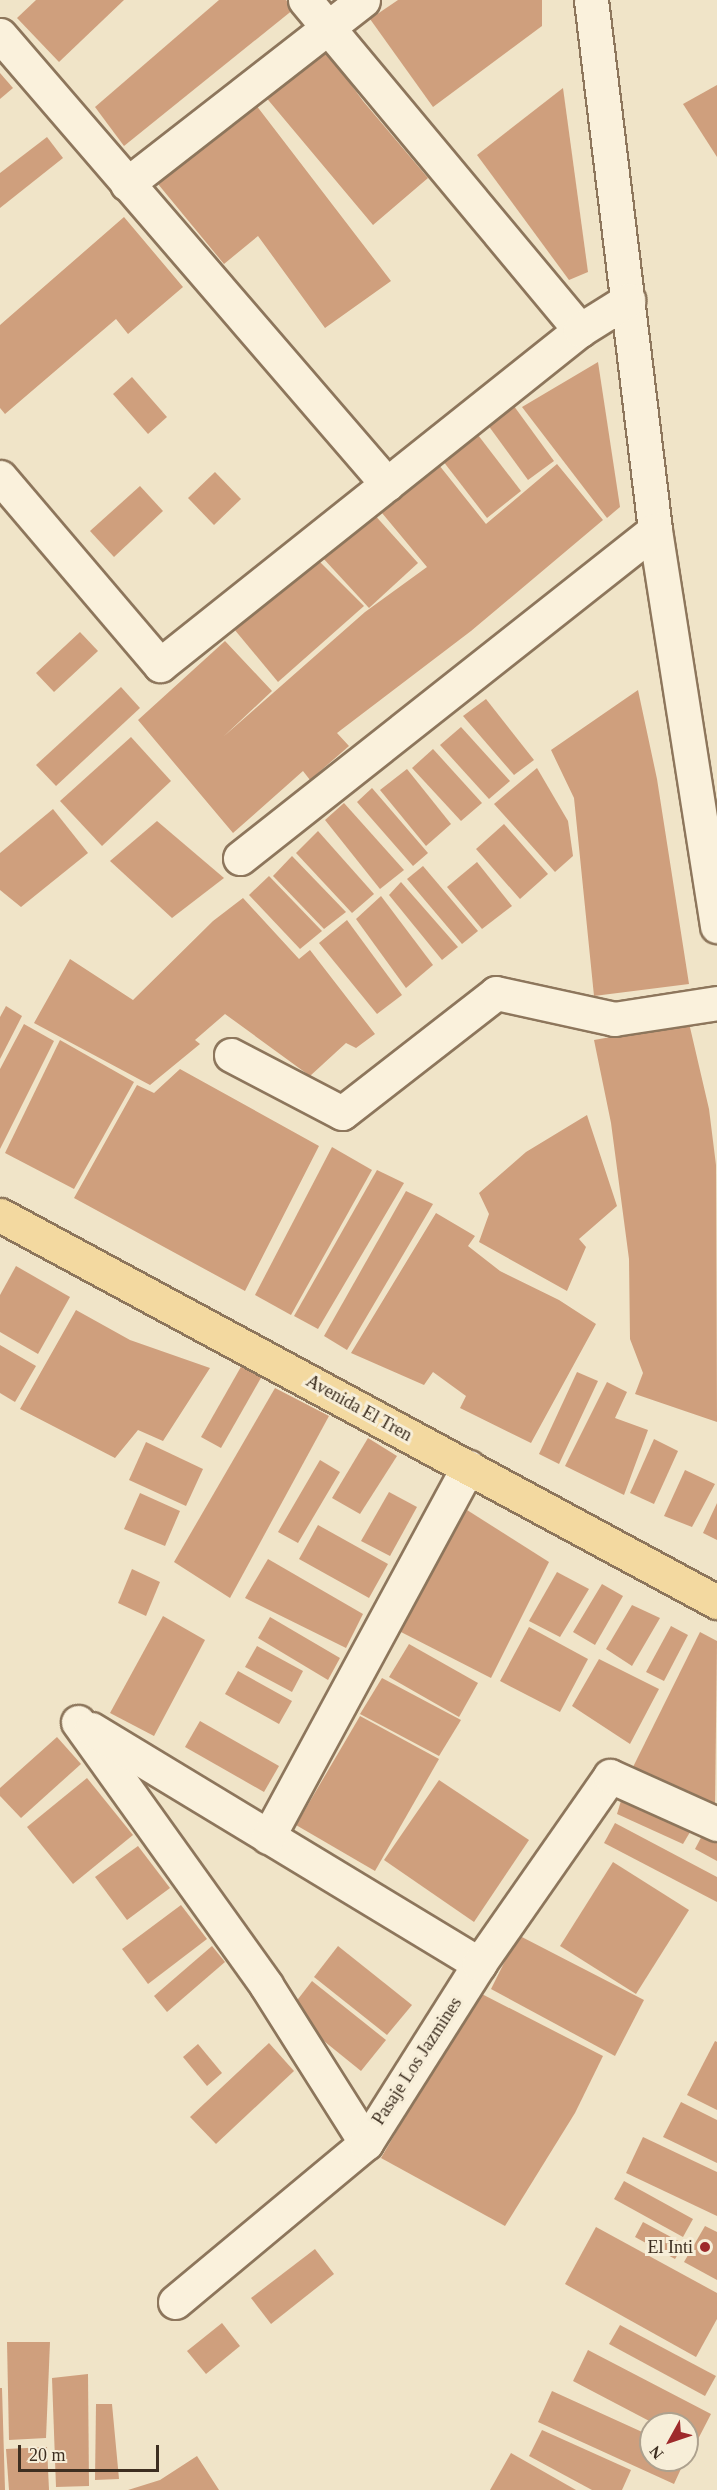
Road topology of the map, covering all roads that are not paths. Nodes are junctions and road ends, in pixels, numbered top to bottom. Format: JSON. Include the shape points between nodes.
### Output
{"nodes":[{"id":1,"x":305,"y":0,"type":"edge"},
{"id":2,"x":363,"y":0,"type":"edge"},
{"id":3,"x":591,"y":0,"type":"edge"},
{"id":4,"x":327,"y":25,"type":"junction"},
{"id":5,"x":0,"y":35,"type":"edge"},
{"id":6,"x":127,"y":184,"type":"junction"},
{"id":7,"x":628,"y":300,"type":"junction"},
{"id":8,"x":580,"y":330,"type":"junction"},
{"id":9,"x":0,"y":477,"type":"edge"},
{"id":10,"x":387,"y":484,"type":"junction"},
{"id":11,"x":655,"y":530,"type":"junction"},
{"id":12,"x":240,"y":858,"type":"dead end"},
{"id":13,"x":717,"y":926,"type":"edge"},
{"id":14,"x":717,"y":1003,"type":"edge"},
{"id":15,"x":231,"y":1055,"type":"dead end"},
{"id":16,"x":0,"y":1215,"type":"edge"},
{"id":17,"x":468,"y":1467,"type":"junction"},
{"id":18,"x":717,"y":1602,"type":"edge"},
{"id":19,"x":717,"y":1824,"type":"edge"},
{"id":20,"x":268,"y":1837,"type":"junction"},
{"id":21,"x":479,"y":1964,"type":"junction"},
{"id":22,"x":366,"y":2143,"type":"junction"},
{"id":23,"x":176,"y":2302,"type":"dead end"}],
"edges":[{"from":1,"to":4,"type":"street"},
{"from":2,"to":4,"type":"street"},
{"from":3,"to":7,"type":"street"},
{"from":4,"to":6,"type":"street"},
{"from":4,"to":8,"type":"street"},
{"from":5,"to":6,"type":"street"},
{"from":6,"to":10,"type":"street"},
{"from":7,"to":8,"type":"street"},
{"from":7,"to":11,"type":"street"},
{"from":8,"to":10,"type":"street"},
{"from":9,"to":10,"type":"street","via":[[160,665]]},
{"from":11,"to":12,"type":"street"},
{"from":11,"to":13,"type":"street"},
{"from":14,"to":15,"type":"street","via":[[614,1019],[496,993],[342,1113]]},
{"from":16,"to":17,"type":"main road","name":"Avenida El Tren"},
{"from":17,"to":18,"type":"main road","name":"Avenida El Tren"},
{"from":17,"to":20,"type":"street"},
{"from":19,"to":21,"type":"street","name":"Pasaje Los Jazmines","via":[[610,1776]]},
{"from":20,"to":21,"type":"street"},
{"from":20,"to":22,"type":"street","via":[[78,1722],[266,1985]]},
{"from":21,"to":22,"type":"street","name":"Pasaje Los Jazmines"},
{"from":22,"to":23,"type":"street","name":"Pasaje Los Jazmines"}]}
